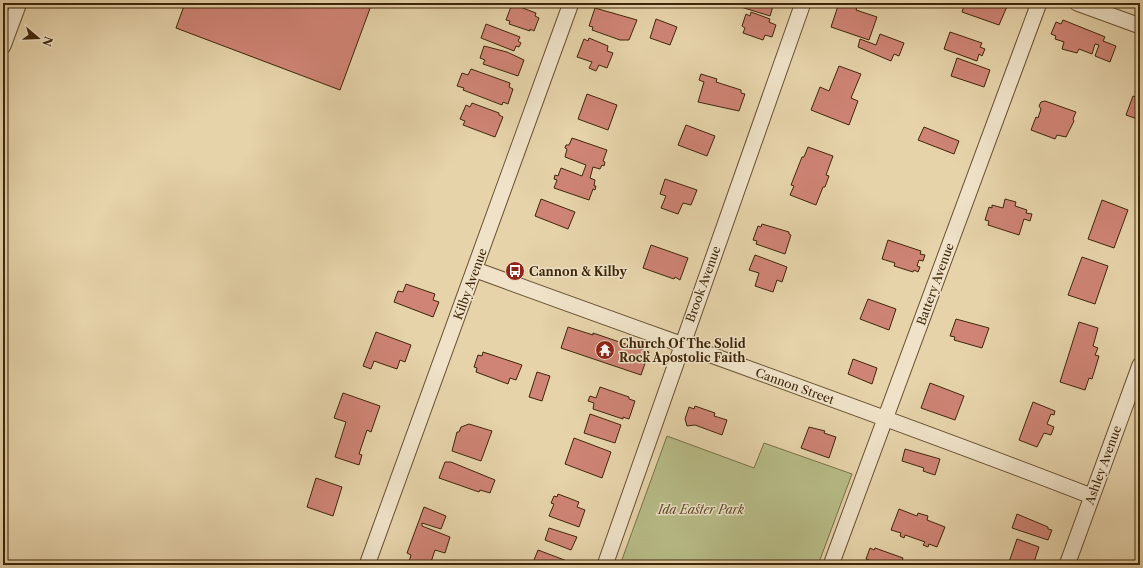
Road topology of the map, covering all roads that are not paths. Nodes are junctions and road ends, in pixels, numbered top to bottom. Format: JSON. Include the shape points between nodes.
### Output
{"nodes":[{"id":1,"x":19,"y":3,"type":"edge"},
{"id":2,"x":571,"y":3,"type":"edge"},
{"id":3,"x":803,"y":3,"type":"edge"},
{"id":4,"x":1039,"y":3,"type":"edge"},
{"id":5,"x":1077,"y":3,"type":"edge"},
{"id":6,"x":1140,"y":26,"type":"edge"},
{"id":7,"x":3,"y":46,"type":"edge"},
{"id":8,"x":476,"y":270,"type":"junction"},
{"id":9,"x":681,"y":346,"type":"junction"},
{"id":10,"x":1140,"y":365,"type":"edge"},
{"id":11,"x":886,"y":418,"type":"junction"},
{"id":12,"x":1092,"y":496,"type":"junction"},
{"id":13,"x":367,"y":565,"type":"edge"},
{"id":14,"x":605,"y":565,"type":"edge"},
{"id":15,"x":831,"y":565,"type":"edge"},
{"id":16,"x":1067,"y":565,"type":"edge"}],
"edges":[{"from":1,"to":7,"type":"street"},
{"from":2,"to":8,"type":"street","name":"Kilby Avenue"},
{"from":3,"to":9,"type":"street","name":"Brook Avenue"},
{"from":4,"to":11,"type":"street","name":"Battery Avenue"},
{"from":5,"to":6,"type":"street"},
{"from":8,"to":9,"type":"street","name":"Cannon Street"},
{"from":8,"to":13,"type":"street","name":"Kilby Avenue"},
{"from":9,"to":11,"type":"street","name":"Cannon Street"},
{"from":9,"to":14,"type":"street","name":"Brook Avenue"},
{"from":10,"to":12,"type":"street","name":"Ashley Avenue"},
{"from":11,"to":12,"type":"street","name":"Cannon Street"},
{"from":11,"to":15,"type":"street","name":"Battery Avenue"},
{"from":12,"to":16,"type":"street","name":"Ashley Avenue"}]}
